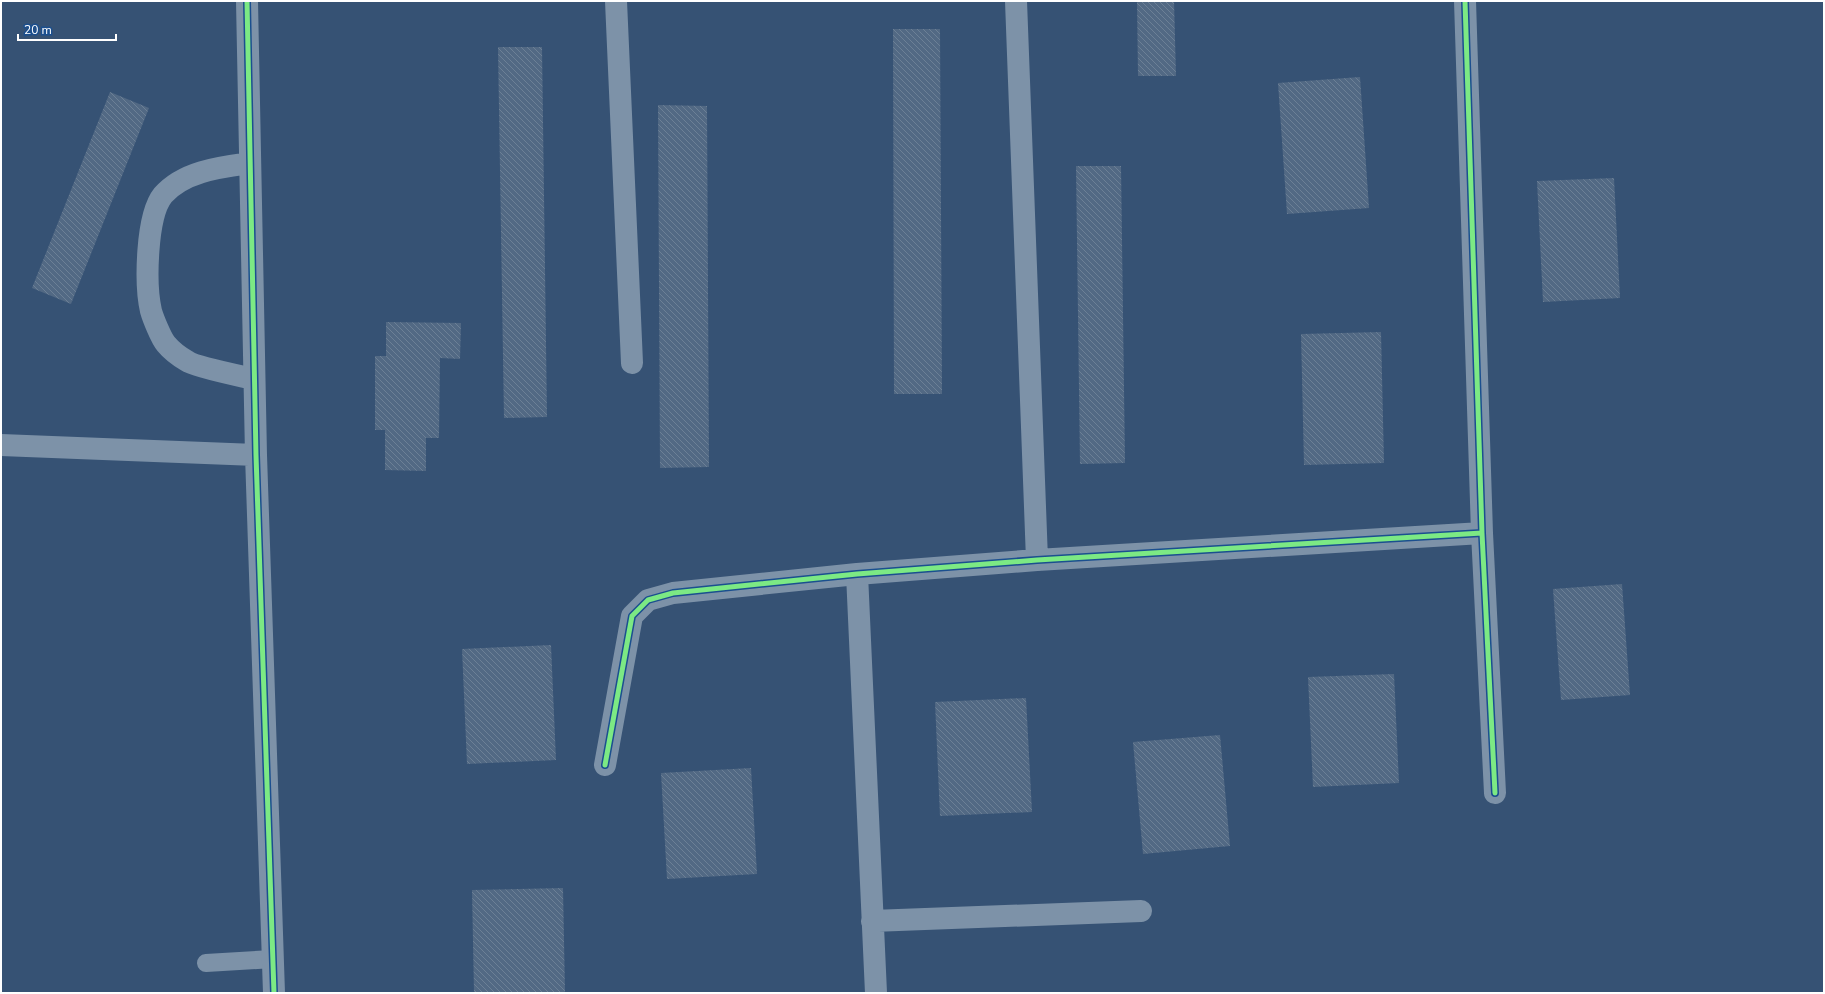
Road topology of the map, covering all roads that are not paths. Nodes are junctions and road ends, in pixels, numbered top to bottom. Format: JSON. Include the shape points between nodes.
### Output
{"nodes":[{"id":1,"x":247,"y":1,"type":"edge"},
{"id":2,"x":616,"y":1,"type":"edge"},
{"id":3,"x":1016,"y":1,"type":"edge"},
{"id":4,"x":1465,"y":1,"type":"edge"},
{"id":5,"x":250,"y":163,"type":"junction"},
{"id":6,"x":632,"y":363,"type":"dead end"},
{"id":7,"x":254,"y":379,"type":"junction"},
{"id":8,"x":1,"y":445,"type":"edge"},
{"id":9,"x":256,"y":455,"type":"junction"},
{"id":10,"x":1482,"y":533,"type":"junction"},
{"id":11,"x":1037,"y":560,"type":"junction"},
{"id":12,"x":857,"y":574,"type":"junction"},
{"id":13,"x":605,"y":765,"type":"dead end"},
{"id":14,"x":1495,"y":793,"type":"dead end"},
{"id":15,"x":1141,"y":911,"type":"dead end"},
{"id":16,"x":872,"y":921,"type":"junction"},
{"id":17,"x":273,"y":959,"type":"junction"},
{"id":18,"x":206,"y":963,"type":"dead end"},
{"id":19,"x":274,"y":993,"type":"edge"},
{"id":20,"x":876,"y":993,"type":"edge"}],
"edges":[{"from":1,"to":5,"type":"street"},
{"from":2,"to":6,"type":"street"},
{"from":3,"to":11,"type":"street"},
{"from":4,"to":10,"type":"street"},
{"from":5,"to":7,"type":"street"},
{"from":5,"to":7,"type":"street","via":[[207,170],[182,180],[163,195],[154,215],[148,250],[148,281],[151,311],[166,344],[188,363]]},
{"from":7,"to":9,"type":"street"},
{"from":8,"to":9,"type":"street"},
{"from":9,"to":17,"type":"street"},
{"from":10,"to":11,"type":"street"},
{"from":10,"to":14,"type":"street"},
{"from":11,"to":12,"type":"street"},
{"from":12,"to":13,"type":"street","via":[[673,593],[648,600],[632,616]]},
{"from":12,"to":16,"type":"street"},
{"from":15,"to":16,"type":"street"},
{"from":16,"to":20,"type":"street"},
{"from":17,"to":18,"type":"lane"},
{"from":17,"to":19,"type":"street"}]}
